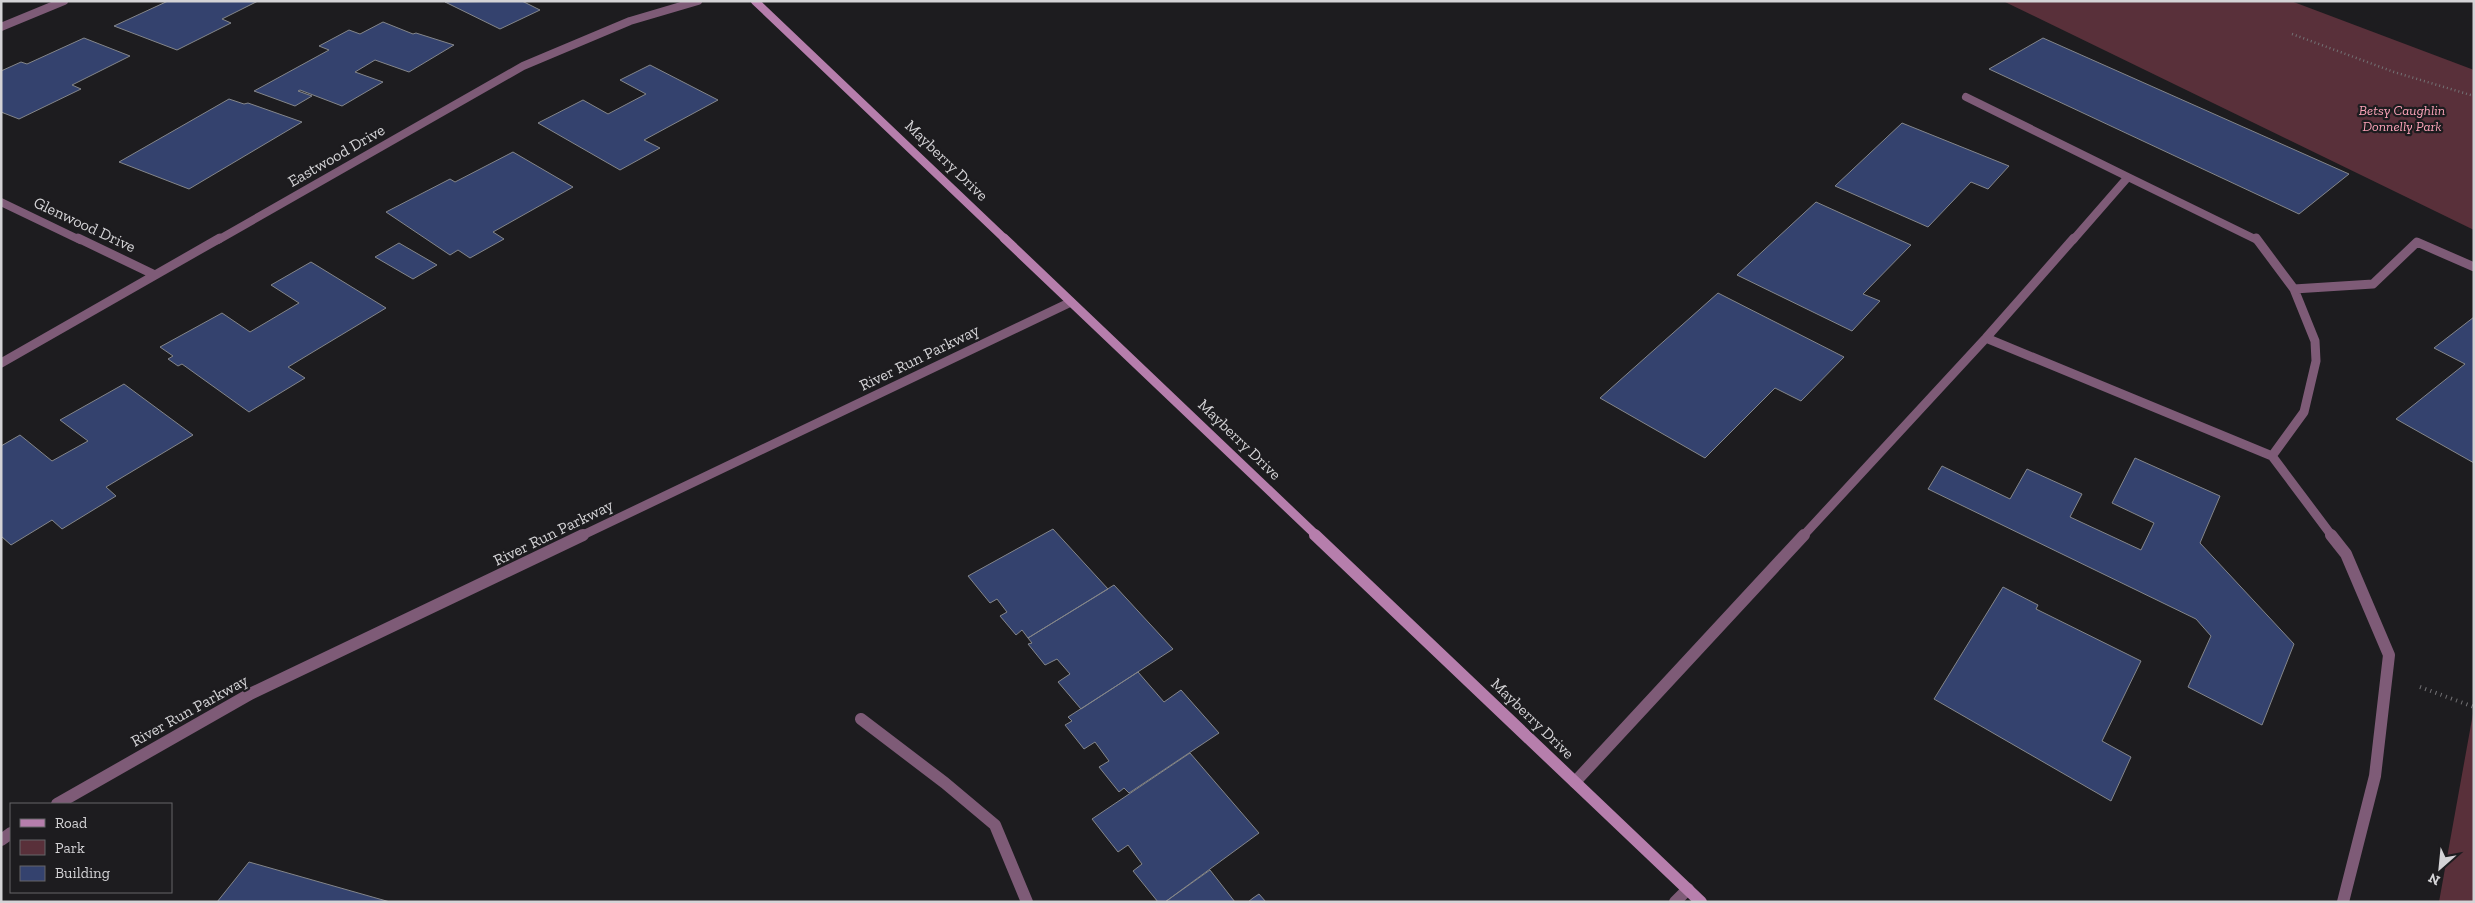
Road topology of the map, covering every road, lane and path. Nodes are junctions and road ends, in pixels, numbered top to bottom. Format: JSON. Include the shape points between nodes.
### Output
{"nodes":[{"id":1,"x":64,"y":1,"type":"edge"},
{"id":2,"x":698,"y":1,"type":"edge"},
{"id":3,"x":755,"y":1,"type":"edge"},
{"id":4,"x":1,"y":27,"type":"edge"},
{"id":5,"x":2292,"y":34,"type":"dead end"},
{"id":6,"x":2474,"y":96,"type":"edge"},
{"id":7,"x":1966,"y":97,"type":"dead end"},
{"id":8,"x":2128,"y":178,"type":"junction"},
{"id":9,"x":1,"y":202,"type":"edge"},
{"id":10,"x":2474,"y":267,"type":"edge"},
{"id":11,"x":155,"y":274,"type":"junction"},
{"id":12,"x":2294,"y":289,"type":"junction"},
{"id":13,"x":1071,"y":302,"type":"junction"},
{"id":14,"x":1986,"y":338,"type":"junction"},
{"id":15,"x":1,"y":363,"type":"edge"},
{"id":16,"x":2272,"y":456,"type":"junction"},
{"id":17,"x":2410,"y":684,"type":"dead end"},
{"id":18,"x":2474,"y":707,"type":"edge"},
{"id":19,"x":861,"y":719,"type":"dead end"},
{"id":20,"x":1574,"y":782,"type":"junction"},
{"id":21,"x":59,"y":803,"type":"edge"},
{"id":22,"x":1688,"y":889,"type":"junction"},
{"id":23,"x":1027,"y":902,"type":"edge"},
{"id":24,"x":1675,"y":902,"type":"edge"},
{"id":25,"x":1701,"y":902,"type":"edge"},
{"id":26,"x":2343,"y":902,"type":"edge"}],
"edges":[{"from":1,"to":4,"type":"street"},
{"from":2,"to":11,"type":"street","name":"Eastwood Drive","via":[[653,11],[523,66]]},
{"from":3,"to":13,"type":"main road","name":"Mayberry Drive"},
{"from":5,"to":6,"type":"path","via":[[2394,72]]},
{"from":7,"to":8,"type":"street"},
{"from":8,"to":12,"type":"street","via":[[2256,238]]},
{"from":8,"to":14,"type":"street"},
{"from":9,"to":11,"type":"street","name":"Glenwood Drive"},
{"from":10,"to":12,"type":"street","via":[[2417,242],[2373,284]]},
{"from":11,"to":15,"type":"street","name":"Eastwood Drive"},
{"from":12,"to":16,"type":"street","via":[[2315,340],[2316,361],[2304,412]]},
{"from":13,"to":20,"type":"main road","name":"Mayberry Drive"},
{"from":13,"to":21,"type":"street","name":"River Run Parkway","via":[[250,694]]},
{"from":14,"to":16,"type":"street"},
{"from":14,"to":20,"type":"street"},
{"from":16,"to":26,"type":"street","via":[[2346,554],[2389,655],[2374,776]]},
{"from":17,"to":18,"type":"path"},
{"from":19,"to":23,"type":"street","via":[[995,825]]},
{"from":20,"to":22,"type":"main road","name":"Mayberry Drive"},
{"from":22,"to":24,"type":"street"},
{"from":22,"to":25,"type":"main road","name":"Mayberry Drive"}]}
